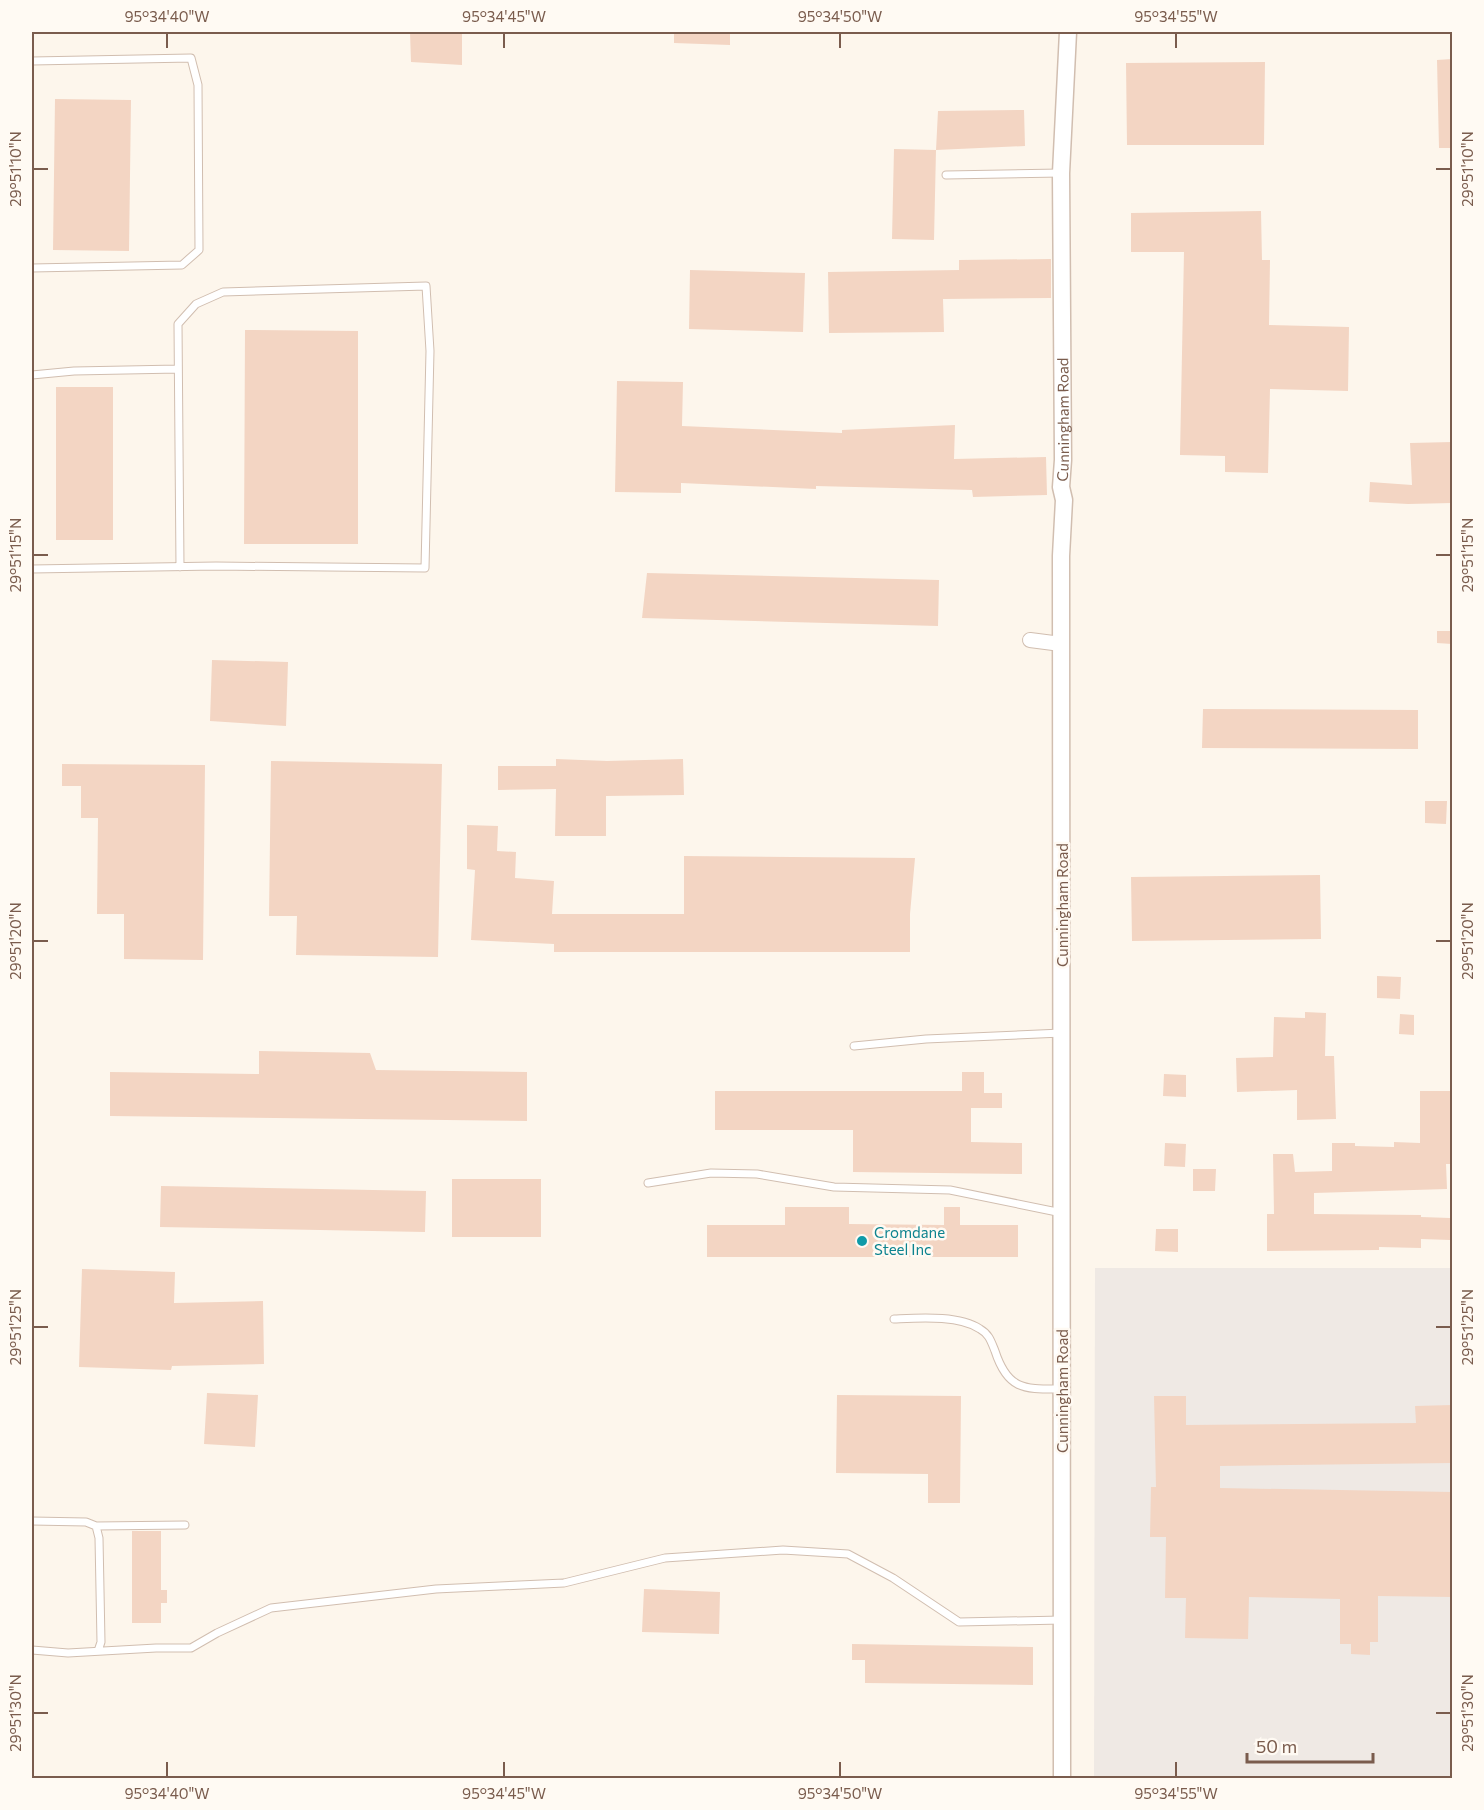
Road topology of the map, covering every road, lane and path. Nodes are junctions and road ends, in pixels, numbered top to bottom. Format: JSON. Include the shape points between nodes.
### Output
{"nodes":[{"id":1,"x":1068,"y":32,"type":"edge"},
{"id":2,"x":32,"y":61,"type":"edge"},
{"id":3,"x":1061,"y":173,"type":"junction"},
{"id":4,"x":946,"y":175,"type":"dead end"},
{"id":5,"x":32,"y":268,"type":"edge"},
{"id":6,"x":178,"y":369,"type":"junction"},
{"id":7,"x":32,"y":375,"type":"edge"},
{"id":8,"x":180,"y":567,"type":"junction"},
{"id":9,"x":32,"y":569,"type":"edge"},
{"id":10,"x":1030,"y":640,"type":"dead end"},
{"id":11,"x":1061,"y":644,"type":"junction"},
{"id":12,"x":1062,"y":1033,"type":"junction"},
{"id":13,"x":854,"y":1046,"type":"dead end"},
{"id":14,"x":648,"y":1183,"type":"dead end"},
{"id":15,"x":1062,"y":1212,"type":"junction"},
{"id":16,"x":894,"y":1319,"type":"dead end"},
{"id":17,"x":1062,"y":1389,"type":"junction"},
{"id":18,"x":32,"y":1521,"type":"edge"},
{"id":19,"x":185,"y":1525,"type":"dead end"},
{"id":20,"x":96,"y":1526,"type":"junction"},
{"id":21,"x":1062,"y":1620,"type":"junction"},
{"id":22,"x":32,"y":1650,"type":"edge"},
{"id":23,"x":98,"y":1651,"type":"junction"},
{"id":24,"x":1062,"y":1779,"type":"edge"}],
"edges":[{"from":1,"to":3,"type":"street","name":"Cunningham Road"},
{"from":2,"to":5,"type":"lane","via":[[190,58],[198,85],[199,238],[199,250],[182,265]]},
{"from":3,"to":4,"type":"lane"},
{"from":3,"to":11,"type":"street","name":"Cunningham Road"},
{"from":6,"to":7,"type":"lane"},
{"from":6,"to":8,"type":"lane"},
{"from":6,"to":8,"type":"lane","via":[[178,324],[196,304],[224,292],[426,286],[430,351],[425,568]]},
{"from":8,"to":9,"type":"lane"},
{"from":10,"to":11,"type":"street"},
{"from":11,"to":12,"type":"street","name":"Cunningham Road"},
{"from":12,"to":13,"type":"lane"},
{"from":12,"to":15,"type":"street","name":"Cunningham Road"},
{"from":14,"to":15,"type":"lane","via":[[711,1173],[757,1174],[834,1187],[950,1190]]},
{"from":15,"to":17,"type":"street","name":"Cunningham Road"},
{"from":16,"to":17,"type":"lane","via":[[968,1323],[990,1337],[1007,1376],[1019,1386]]},
{"from":17,"to":21,"type":"street","name":"Cunningham Road"},
{"from":18,"to":20,"type":"lane","via":[[86,1522]]},
{"from":19,"to":20,"type":"lane"},
{"from":20,"to":23,"type":"lane","via":[[101,1642]]},
{"from":21,"to":23,"type":"lane","via":[[959,1622],[893,1578],[848,1554],[783,1550],[665,1558],[564,1582],[436,1590],[271,1608],[190,1648]]},
{"from":21,"to":24,"type":"street","name":"Cunningham Road"},
{"from":22,"to":23,"type":"lane"}]}
